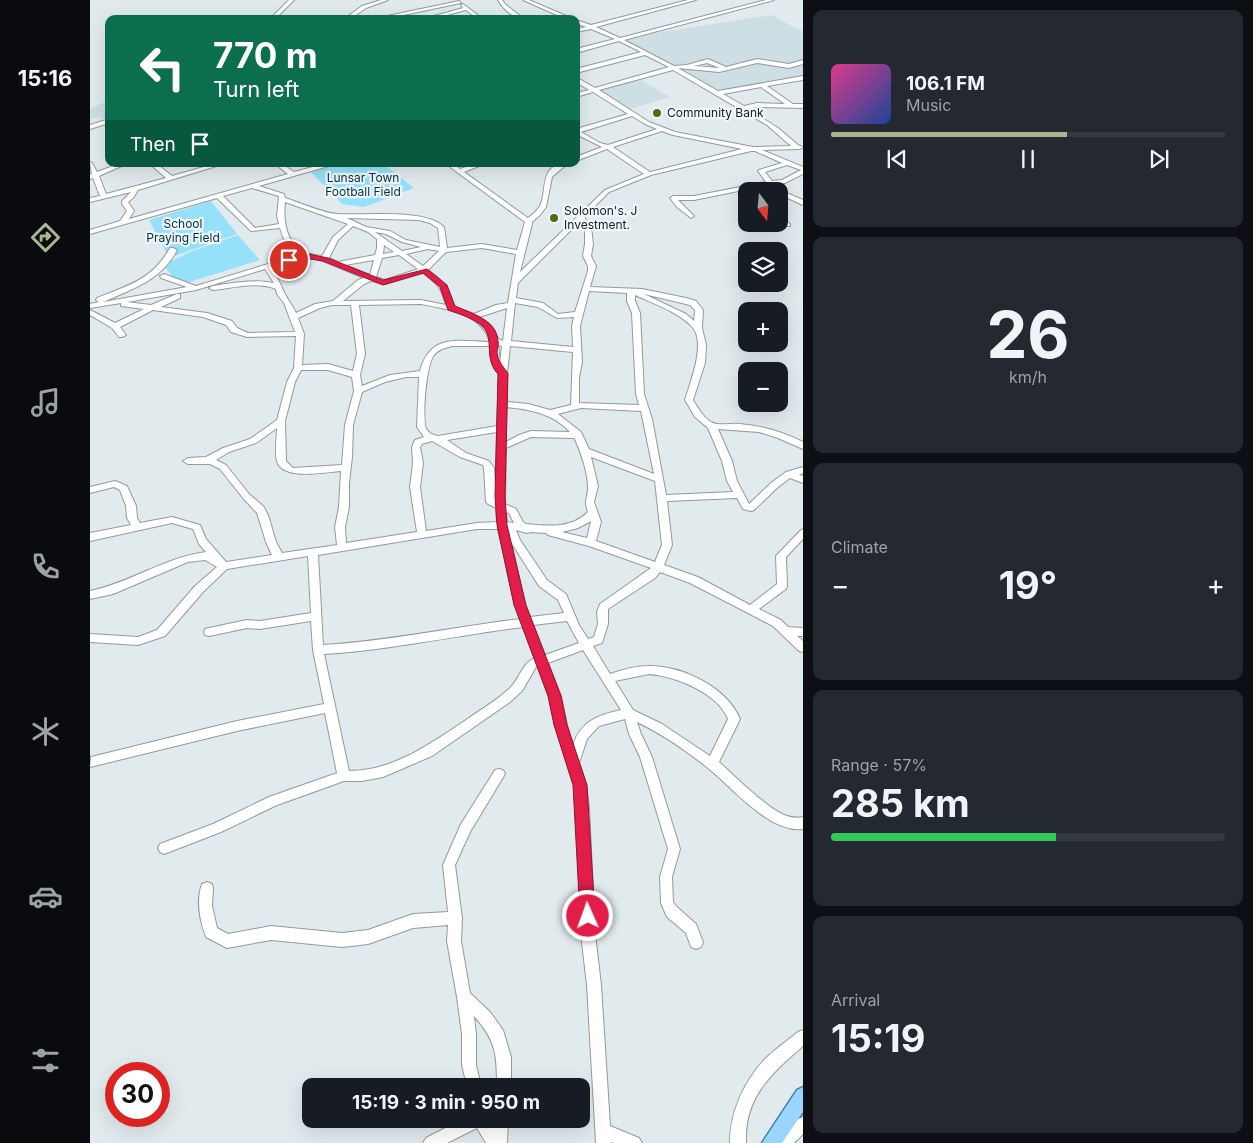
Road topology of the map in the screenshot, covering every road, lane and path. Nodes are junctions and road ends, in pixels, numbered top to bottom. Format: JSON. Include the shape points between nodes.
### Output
{"nodes":[{"id":1,"x":292,"y":0,"type":"edge"},
{"id":2,"x":386,"y":0,"type":"edge"},
{"id":3,"x":500,"y":0,"type":"edge"},
{"id":4,"x":526,"y":0,"type":"edge"},
{"id":5,"x":694,"y":0,"type":"edge"},
{"id":6,"x":772,"y":0,"type":"edge"},
{"id":7,"x":376,"y":1,"type":"edge"},
{"id":8,"x":457,"y":1,"type":"edge"},
{"id":9,"x":467,"y":8,"type":"junction"},
{"id":10,"x":276,"y":15,"type":"edge"},
{"id":11,"x":352,"y":15,"type":"edge"},
{"id":12,"x":398,"y":15,"type":"edge"},
{"id":13,"x":440,"y":15,"type":"edge"},
{"id":14,"x":476,"y":15,"type":"edge"},
{"id":15,"x":517,"y":15,"type":"edge"},
{"id":16,"x":562,"y":15,"type":"edge"},
{"id":17,"x":580,"y":23,"type":"edge"},
{"id":18,"x":591,"y":27,"type":"junction"},
{"id":19,"x":580,"y":30,"type":"edge"},
{"id":20,"x":618,"y":39,"type":"junction"},
{"id":21,"x":580,"y":50,"type":"edge"},
{"id":22,"x":645,"y":53,"type":"junction"},
{"id":23,"x":803,"y":62,"type":"edge"},
{"id":24,"x":673,"y":68,"type":"junction"},
{"id":25,"x":580,"y":69,"type":"edge"},
{"id":26,"x":803,"y":78,"type":"edge"},
{"id":27,"x":790,"y":80,"type":"junction"},
{"id":28,"x":580,"y":81,"type":"edge"},
{"id":29,"x":762,"y":85,"type":"junction"},
{"id":30,"x":803,"y":88,"type":"edge"},
{"id":31,"x":594,"y":90,"type":"junction"},
{"id":32,"x":717,"y":93,"type":"junction"},
{"id":33,"x":580,"y":94,"type":"edge"},
{"id":34,"x":792,"y":106,"type":"junction"},
{"id":35,"x":803,"y":106,"type":"edge"},
{"id":36,"x":743,"y":108,"type":"junction"},
{"id":37,"x":633,"y":114,"type":"junction"},
{"id":38,"x":105,"y":122,"type":"edge"},
{"id":39,"x":90,"y":127,"type":"edge"},
{"id":40,"x":662,"y":129,"type":"junction"},
{"id":41,"x":580,"y":131,"type":"edge"},
{"id":42,"x":580,"y":134,"type":"edge"},
{"id":43,"x":608,"y":147,"type":"junction"},
{"id":44,"x":800,"y":147,"type":"edge"},
{"id":45,"x":751,"y":149,"type":"junction"},
{"id":46,"x":580,"y":158,"type":"edge"},
{"id":47,"x":787,"y":163,"type":"junction"},
{"id":48,"x":90,"y":164,"type":"edge"},
{"id":49,"x":116,"y":167,"type":"edge"},
{"id":50,"x":157,"y":167,"type":"edge"},
{"id":51,"x":210,"y":167,"type":"edge"},
{"id":52,"x":282,"y":167,"type":"edge"},
{"id":53,"x":319,"y":167,"type":"edge"},
{"id":54,"x":453,"y":167,"type":"edge"},
{"id":55,"x":472,"y":167,"type":"edge"},
{"id":56,"x":558,"y":167,"type":"edge"},
{"id":57,"x":459,"y":171,"type":"junction"},
{"id":58,"x":803,"y":171,"type":"edge"},
{"id":59,"x":292,"y":174,"type":"junction"},
{"id":60,"x":649,"y":174,"type":"junction"},
{"id":61,"x":93,"y":176,"type":"edge"},
{"id":62,"x":171,"y":179,"type":"junction"},
{"id":63,"x":768,"y":182,"type":"edge"},
{"id":64,"x":783,"y":182,"type":"edge"},
{"id":65,"x":251,"y":186,"type":"junction"},
{"id":66,"x":136,"y":189,"type":"junction"},
{"id":67,"x":738,"y":189,"type":"edge"},
{"id":68,"x":218,"y":195,"type":"junction"},
{"id":69,"x":103,"y":196,"type":"junction"},
{"id":70,"x":788,"y":196,"type":"edge"},
{"id":71,"x":282,"y":199,"type":"junction"},
{"id":72,"x":90,"y":200,"type":"edge"},
{"id":73,"x":803,"y":203,"type":"edge"},
{"id":74,"x":336,"y":216,"type":"junction"},
{"id":75,"x":691,"y":216,"type":"dead end"},
{"id":76,"x":580,"y":217,"type":"junction"},
{"id":77,"x":528,"y":221,"type":"junction"},
{"id":78,"x":122,"y":223,"type":"junction"},
{"id":79,"x":354,"y":223,"type":"junction"},
{"id":80,"x":283,"y":225,"type":"junction"},
{"id":81,"x":364,"y":228,"type":"junction"},
{"id":82,"x":90,"y":232,"type":"edge"},
{"id":83,"x":380,"y":238,"type":"junction"},
{"id":84,"x":432,"y":248,"type":"junction"},
{"id":85,"x":173,"y":250,"type":"dead end"},
{"id":86,"x":444,"y":250,"type":"junction"},
{"id":87,"x":400,"y":252,"type":"junction"},
{"id":88,"x":520,"y":253,"type":"junction"},
{"id":89,"x":304,"y":255,"type":"junction"},
{"id":90,"x":378,"y":257,"type":"junction"},
{"id":91,"x":325,"y":260,"type":"junction"},
{"id":92,"x":337,"y":264,"type":"junction"},
{"id":93,"x":267,"y":267,"type":"junction"},
{"id":94,"x":424,"y":270,"type":"junction"},
{"id":95,"x":164,"y":276,"type":"dead end"},
{"id":96,"x":370,"y":278,"type":"junction"},
{"id":97,"x":514,"y":282,"type":"junction"},
{"id":98,"x":196,"y":288,"type":"junction"},
{"id":99,"x":279,"y":288,"type":"junction"},
{"id":100,"x":586,"y":289,"type":"junction"},
{"id":101,"x":631,"y":290,"type":"junction"},
{"id":102,"x":110,"y":302,"type":"junction"},
{"id":103,"x":335,"y":303,"type":"junction"},
{"id":104,"x":354,"y":303,"type":"junction"},
{"id":105,"x":512,"y":303,"type":"junction"},
{"id":106,"x":90,"y":305,"type":"edge"},
{"id":107,"x":152,"y":307,"type":"junction"},
{"id":108,"x":451,"y":308,"type":"junction"},
{"id":109,"x":90,"y":312,"type":"edge"},
{"id":110,"x":579,"y":314,"type":"junction"},
{"id":111,"x":294,"y":317,"type":"junction"},
{"id":112,"x":473,"y":317,"type":"junction"},
{"id":113,"x":115,"y":326,"type":"junction"},
{"id":114,"x":698,"y":328,"type":"junction"},
{"id":115,"x":300,"y":334,"type":"junction"},
{"id":116,"x":122,"y":335,"type":"dead end"},
{"id":117,"x":497,"y":343,"type":"junction"},
{"id":118,"x":576,"y":350,"type":"junction"},
{"id":119,"x":298,"y":368,"type":"junction"},
{"id":120,"x":424,"y":374,"type":"junction"},
{"id":121,"x":356,"y":375,"type":"junction"},
{"id":122,"x":358,"y":391,"type":"junction"},
{"id":123,"x":502,"y":404,"type":"junction"},
{"id":124,"x":575,"y":406,"type":"junction"},
{"id":125,"x":643,"y":408,"type":"junction"},
{"id":126,"x":550,"y":413,"type":"junction"},
{"id":127,"x":281,"y":421,"type":"junction"},
{"id":128,"x":712,"y":426,"type":"junction"},
{"id":129,"x":502,"y":428,"type":"junction"},
{"id":130,"x":578,"y":434,"type":"junction"},
{"id":131,"x":434,"y":438,"type":"junction"},
{"id":132,"x":502,"y":446,"type":"junction"},
{"id":133,"x":803,"y":446,"type":"edge"},
{"id":134,"x":585,"y":451,"type":"junction"},
{"id":135,"x":210,"y":459,"type":"junction"},
{"id":136,"x":188,"y":461,"type":"dead end"},
{"id":137,"x":346,"y":468,"type":"junction"},
{"id":138,"x":803,"y":470,"type":"edge"},
{"id":139,"x":789,"y":474,"type":"junction"},
{"id":140,"x":659,"y":479,"type":"junction"},
{"id":141,"x":803,"y":480,"type":"edge"},
{"id":142,"x":90,"y":490,"type":"edge"},
{"id":143,"x":738,"y":495,"type":"junction"},
{"id":144,"x":662,"y":498,"type":"junction"},
{"id":145,"x":501,"y":506,"type":"junction"},
{"id":146,"x":593,"y":512,"type":"junction"},
{"id":147,"x":137,"y":526,"type":"junction"},
{"id":148,"x":506,"y":526,"type":"junction"},
{"id":149,"x":523,"y":528,"type":"junction"},
{"id":150,"x":803,"y":532,"type":"edge"},
{"id":151,"x":422,"y":535,"type":"junction"},
{"id":152,"x":90,"y":537,"type":"edge"},
{"id":153,"x":591,"y":543,"type":"junction"},
{"id":154,"x":342,"y":548,"type":"junction"},
{"id":155,"x":313,"y":553,"type":"junction"},
{"id":156,"x":280,"y":558,"type":"junction"},
{"id":157,"x":224,"y":566,"type":"junction"},
{"id":158,"x":658,"y":567,"type":"junction"},
{"id":159,"x":90,"y":595,"type":"edge"},
{"id":160,"x":752,"y":609,"type":"junction"},
{"id":161,"x":316,"y":616,"type":"junction"},
{"id":162,"x":572,"y":616,"type":"junction"},
{"id":163,"x":527,"y":622,"type":"junction"},
{"id":164,"x":785,"y":631,"type":"junction"},
{"id":165,"x":209,"y":632,"type":"dead end"},
{"id":166,"x":803,"y":632,"type":"edge"},
{"id":167,"x":90,"y":638,"type":"edge"},
{"id":168,"x":586,"y":646,"type":"junction"},
{"id":169,"x":803,"y":648,"type":"edge"},
{"id":170,"x":318,"y":650,"type":"junction"},
{"id":171,"x":541,"y":660,"type":"junction"},
{"id":172,"x":607,"y":679,"type":"junction"},
{"id":173,"x":329,"y":708,"type":"junction"},
{"id":174,"x":629,"y":713,"type":"junction"},
{"id":175,"x":92,"y":762,"type":"dead end"},
{"id":176,"x":573,"y":763,"type":"junction"},
{"id":177,"x":712,"y":764,"type":"junction"},
{"id":178,"x":499,"y":774,"type":"dead end"},
{"id":179,"x":344,"y":776,"type":"junction"},
{"id":180,"x":803,"y":823,"type":"edge"},
{"id":181,"x":164,"y":848,"type":"dead end"},
{"id":182,"x":207,"y":888,"type":"dead end"},
{"id":183,"x":454,"y":918,"type":"junction"},
{"id":184,"x":696,"y":942,"type":"dead end"},
{"id":185,"x":464,"y":997,"type":"junction"},
{"id":186,"x":803,"y":1037,"type":"edge"},
{"id":187,"x":472,"y":1078,"type":"edge"},
{"id":188,"x":505,"y":1078,"type":"edge"},
{"id":189,"x":803,"y":1096,"type":"edge"},
{"id":190,"x":803,"y":1124,"type":"edge"},
{"id":191,"x":461,"y":1128,"type":"edge"},
{"id":192,"x":485,"y":1128,"type":"edge"},
{"id":193,"x":500,"y":1128,"type":"edge"},
{"id":194,"x":604,"y":1137,"type":"edge"},
{"id":195,"x":772,"y":1142,"type":"edge"},
{"id":196,"x":431,"y":1143,"type":"edge"},
{"id":197,"x":494,"y":1143,"type":"edge"},
{"id":198,"x":499,"y":1143,"type":"edge"},
{"id":199,"x":634,"y":1143,"type":"edge"},
{"id":200,"x":738,"y":1143,"type":"edge"}],
"edges":[{"from":1,"to":10,"type":"street"},
{"from":2,"to":7,"type":"street"},
{"from":3,"to":15,"type":"street"},
{"from":4,"to":16,"type":"street"},
{"from":5,"to":18,"type":"street"},
{"from":6,"to":20,"type":"street"},
{"from":7,"to":11,"type":"street"},
{"from":8,"to":9,"type":"street"},
{"from":8,"to":12,"type":"street"},
{"from":9,"to":13,"type":"street"},
{"from":9,"to":14,"type":"street"},
{"from":17,"to":18,"type":"street"},
{"from":18,"to":19,"type":"street"},
{"from":18,"to":20,"type":"street"},
{"from":20,"to":21,"type":"street"},
{"from":20,"to":22,"type":"street"},
{"from":22,"to":24,"type":"street"},
{"from":22,"to":25,"type":"street"},
{"from":23,"to":24,"type":"street","via":[[789,66],[757,61],[719,70],[687,66]]},
{"from":24,"to":31,"type":"street"},
{"from":24,"to":32,"type":"street"},
{"from":26,"to":27,"type":"street"},
{"from":27,"to":29,"type":"street"},
{"from":27,"to":30,"type":"street"},
{"from":28,"to":31,"type":"street"},
{"from":29,"to":32,"type":"street"},
{"from":29,"to":34,"type":"street"},
{"from":31,"to":33,"type":"street"},
{"from":31,"to":37,"type":"street"},
{"from":32,"to":36,"type":"street"},
{"from":34,"to":35,"type":"street"},
{"from":34,"to":36,"type":"street"},
{"from":36,"to":44,"type":"street"},
{"from":37,"to":40,"type":"street"},
{"from":37,"to":41,"type":"street"},
{"from":38,"to":39,"type":"street"},
{"from":40,"to":43,"type":"street"},
{"from":40,"to":45,"type":"street","via":[[705,144]]},
{"from":42,"to":43,"type":"street"},
{"from":43,"to":46,"type":"street"},
{"from":43,"to":60,"type":"street"},
{"from":44,"to":45,"type":"street"},
{"from":45,"to":47,"type":"street"},
{"from":45,"to":60,"type":"street","via":[[706,157]]},
{"from":47,"to":58,"type":"street"},
{"from":47,"to":63,"type":"street","via":[[761,171]]},
{"from":48,"to":61,"type":"street"},
{"from":49,"to":61,"type":"street"},
{"from":50,"to":62,"type":"street"},
{"from":51,"to":62,"type":"street"},
{"from":52,"to":59,"type":"street"},
{"from":53,"to":59,"type":"street"},
{"from":54,"to":57,"type":"street"},
{"from":55,"to":57,"type":"street"},
{"from":56,"to":77,"type":"street","via":[[546,180],[541,210]]},
{"from":57,"to":77,"type":"street"},
{"from":58,"to":64,"type":"street"},
{"from":59,"to":65,"type":"street"},
{"from":60,"to":76,"type":"street","via":[[602,194]]},
{"from":61,"to":69,"type":"street"},
{"from":62,"to":66,"type":"street"},
{"from":65,"to":68,"type":"street"},
{"from":65,"to":71,"type":"street","via":[[280,194]]},
{"from":66,"to":69,"type":"street"},
{"from":66,"to":78,"type":"street","via":[[125,201],[131,211]]},
{"from":67,"to":75,"type":"street","via":[[708,196],[673,198]]},
{"from":68,"to":78,"type":"street"},
{"from":68,"to":80,"type":"street","via":[[253,230]]},
{"from":69,"to":72,"type":"street"},
{"from":70,"to":73,"type":"street"},
{"from":71,"to":74,"type":"street"},
{"from":71,"to":80,"type":"street","via":[[280,216]]},
{"from":74,"to":79,"type":"street"},
{"from":74,"to":86,"type":"street","via":[[426,219],[441,228]]},
{"from":76,"to":97,"type":"street"},
{"from":76,"to":100,"type":"street","via":[[588,227],[587,256],[592,266]]},
{"from":77,"to":88,"type":"street","via":[[529,228]]},
{"from":78,"to":82,"type":"street"},
{"from":79,"to":81,"type":"street"},
{"from":79,"to":91,"type":"street","via":[[331,243]]},
{"from":80,"to":89,"type":"street","via":[[290,244]]},
{"from":81,"to":83,"type":"street"},
{"from":81,"to":84,"type":"street"},
{"from":83,"to":87,"type":"street"},
{"from":83,"to":90,"type":"street"},
{"from":84,"to":86,"type":"street"},
{"from":84,"to":87,"type":"street"},
{"from":85,"to":106,"type":"street","via":[[156,273]]},
{"from":86,"to":88,"type":"street","via":[[482,246]]},
{"from":86,"to":94,"type":"street"},
{"from":87,"to":90,"type":"street"},
{"from":87,"to":94,"type":"street"},
{"from":88,"to":97,"type":"street"},
{"from":89,"to":91,"type":"street"},
{"from":89,"to":93,"type":"street"},
{"from":90,"to":92,"type":"street"},
{"from":90,"to":96,"type":"street","via":[[375,272]]},
{"from":91,"to":92,"type":"street"},
{"from":92,"to":96,"type":"street"},
{"from":93,"to":98,"type":"street"},
{"from":93,"to":99,"type":"street"},
{"from":94,"to":96,"type":"street","via":[[385,282]]},
{"from":94,"to":108,"type":"street","via":[[444,286]]},
{"from":95,"to":98,"type":"street"},
{"from":96,"to":103,"type":"street"},
{"from":97,"to":105,"type":"street"},
{"from":98,"to":99,"type":"street","via":[[254,283]]},
{"from":98,"to":102,"type":"street"},
{"from":98,"to":107,"type":"street"},
{"from":99,"to":111,"type":"street"},
{"from":100,"to":101,"type":"street"},
{"from":100,"to":110,"type":"street"},
{"from":101,"to":114,"type":"street","via":[[683,316]]},
{"from":101,"to":114,"type":"street","via":[[660,293],[693,303],[699,310]]},
{"from":101,"to":125,"type":"street","via":[[636,313]]},
{"from":102,"to":106,"type":"street"},
{"from":102,"to":107,"type":"street"},
{"from":103,"to":104,"type":"street"},
{"from":103,"to":111,"type":"street","via":[[318,306]]},
{"from":104,"to":108,"type":"street","via":[[415,301]]},
{"from":104,"to":121,"type":"street","via":[[361,354]]},
{"from":105,"to":110,"type":"street","via":[[540,305],[558,316]]},
{"from":105,"to":112,"type":"street"},
{"from":105,"to":117,"type":"street"},
{"from":107,"to":113,"type":"street"},
{"from":107,"to":115,"type":"street","via":[[213,317],[247,335]]},
{"from":108,"to":112,"type":"street"},
{"from":109,"to":113,"type":"street"},
{"from":110,"to":118,"type":"street"},
{"from":111,"to":115,"type":"street"},
{"from":112,"to":117,"type":"street","via":[[487,326]]},
{"from":113,"to":116,"type":"street"},
{"from":114,"to":128,"type":"street","via":[[702,345],[701,363],[690,400],[698,415]]},
{"from":115,"to":119,"type":"street"},
{"from":117,"to":118,"type":"street"},
{"from":117,"to":120,"type":"street","via":[[438,347],[426,358]]},
{"from":117,"to":123,"type":"street","via":[[503,373]]},
{"from":118,"to":124,"type":"street"},
{"from":119,"to":121,"type":"street","via":[[328,367]]},
{"from":119,"to":127,"type":"street"},
{"from":120,"to":122,"type":"street","via":[[394,376]]},
{"from":120,"to":131,"type":"street","via":[[421,427]]},
{"from":121,"to":122,"type":"street"},
{"from":122,"to":137,"type":"street","via":[[349,425]]},
{"from":123,"to":126,"type":"street"},
{"from":123,"to":129,"type":"street"},
{"from":124,"to":125,"type":"street"},
{"from":124,"to":126,"type":"street"},
{"from":125,"to":140,"type":"street"},
{"from":126,"to":130,"type":"street"},
{"from":127,"to":135,"type":"street","via":[[253,441]]},
{"from":127,"to":137,"type":"street","via":[[281,462],[287,469]]},
{"from":128,"to":133,"type":"street","via":[[764,429]]},
{"from":128,"to":143,"type":"street"},
{"from":129,"to":131,"type":"street"},
{"from":129,"to":132,"type":"street"},
{"from":130,"to":132,"type":"street","via":[[556,437],[529,435]]},
{"from":130,"to":134,"type":"street"},
{"from":131,"to":145,"type":"street","via":[[488,465],[490,501]]},
{"from":131,"to":151,"type":"street","via":[[418,442],[416,447],[415,488]]},
{"from":132,"to":145,"type":"street"},
{"from":134,"to":140,"type":"street"},
{"from":134,"to":146,"type":"street","via":[[593,486],[590,502]]},
{"from":135,"to":136,"type":"street"},
{"from":135,"to":156,"type":"street","via":[[221,466],[259,508],[271,545]]},
{"from":137,"to":154,"type":"street","via":[[340,527]]},
{"from":138,"to":139,"type":"street"},
{"from":139,"to":141,"type":"street"},
{"from":139,"to":143,"type":"street","via":[[779,479],[750,508]]},
{"from":140,"to":144,"type":"street"},
{"from":142,"to":147,"type":"street","via":[[115,484],[124,488]]},
{"from":143,"to":144,"type":"street"},
{"from":144,"to":158,"type":"street","via":[[667,545]]},
{"from":145,"to":148,"type":"street"},
{"from":145,"to":149,"type":"street","via":[[513,511]]},
{"from":146,"to":149,"type":"street","via":[[585,521],[567,528]]},
{"from":146,"to":153,"type":"street","via":[[596,522]]},
{"from":147,"to":152,"type":"street"},
{"from":147,"to":157,"type":"street","via":[[172,520],[197,527],[202,541]]},
{"from":148,"to":149,"type":"street"},
{"from":148,"to":151,"type":"street","via":[[477,526]]},
{"from":148,"to":162,"type":"street","via":[[543,583],[562,597]]},
{"from":148,"to":163,"type":"street","via":[[512,573]]},
{"from":149,"to":153,"type":"street"},
{"from":150,"to":160,"type":"street","via":[[781,556],[782,586]]},
{"from":151,"to":154,"type":"street"},
{"from":153,"to":158,"type":"street"},
{"from":154,"to":155,"type":"street"},
{"from":155,"to":156,"type":"street"},
{"from":155,"to":161,"type":"street"},
{"from":156,"to":157,"type":"street"},
{"from":157,"to":159,"type":"street","via":[[206,556],[187,560],[109,591]]},
{"from":157,"to":167,"type":"street","via":[[198,589],[161,633],[138,641]]},
{"from":158,"to":160,"type":"street","via":[[711,587]]},
{"from":158,"to":168,"type":"street","via":[[604,608],[598,640]]},
{"from":160,"to":164,"type":"street"},
{"from":161,"to":165,"type":"street"},
{"from":161,"to":170,"type":"street"},
{"from":162,"to":163,"type":"street"},
{"from":162,"to":168,"type":"street"},
{"from":163,"to":170,"type":"street"},
{"from":163,"to":171,"type":"street"},
{"from":164,"to":166,"type":"street"},
{"from":164,"to":169,"type":"street"},
{"from":168,"to":171,"type":"street"},
{"from":168,"to":172,"type":"street"},
{"from":170,"to":173,"type":"street"},
{"from":171,"to":176,"type":"street"},
{"from":171,"to":179,"type":"street","via":[[532,664],[518,688],[506,699],[428,752],[383,772]]},
{"from":172,"to":174,"type":"street"},
{"from":172,"to":177,"type":"street","via":[[657,671],[683,678],[716,694],[733,714],[734,720]]},
{"from":173,"to":175,"type":"street","via":[[237,726]]},
{"from":173,"to":179,"type":"street"},
{"from":174,"to":176,"type":"street","via":[[595,724],[582,736]]},
{"from":174,"to":177,"type":"street"},
{"from":174,"to":184,"type":"street","via":[[674,849],[666,878],[667,903],[691,930]]},
{"from":176,"to":194,"type":"street","via":[[583,808],[588,934]]},
{"from":177,"to":180,"type":"street","via":[[783,821]]},
{"from":178,"to":183,"type":"street","via":[[465,828],[449,865]]},
{"from":179,"to":181,"type":"street","via":[[273,801],[217,828]]},
{"from":182,"to":183,"type":"street","via":[[205,906],[212,932],[226,941],[271,933],[342,940],[368,937],[413,921]]},
{"from":183,"to":185,"type":"street","via":[[456,965]]},
{"from":185,"to":187,"type":"street"},
{"from":185,"to":188,"type":"street","via":[[492,1024],[506,1060]]},
{"from":186,"to":200,"type":"street","via":[[756,1081],[745,1103],[737,1132]]},
{"from":189,"to":195,"type":"main road"},
{"from":190,"to":195,"type":"street","via":[[786,1140]]},
{"from":191,"to":196,"type":"street"},
{"from":192,"to":197,"type":"street"},
{"from":193,"to":198,"type":"street"},
{"from":194,"to":199,"type":"street"}]}
